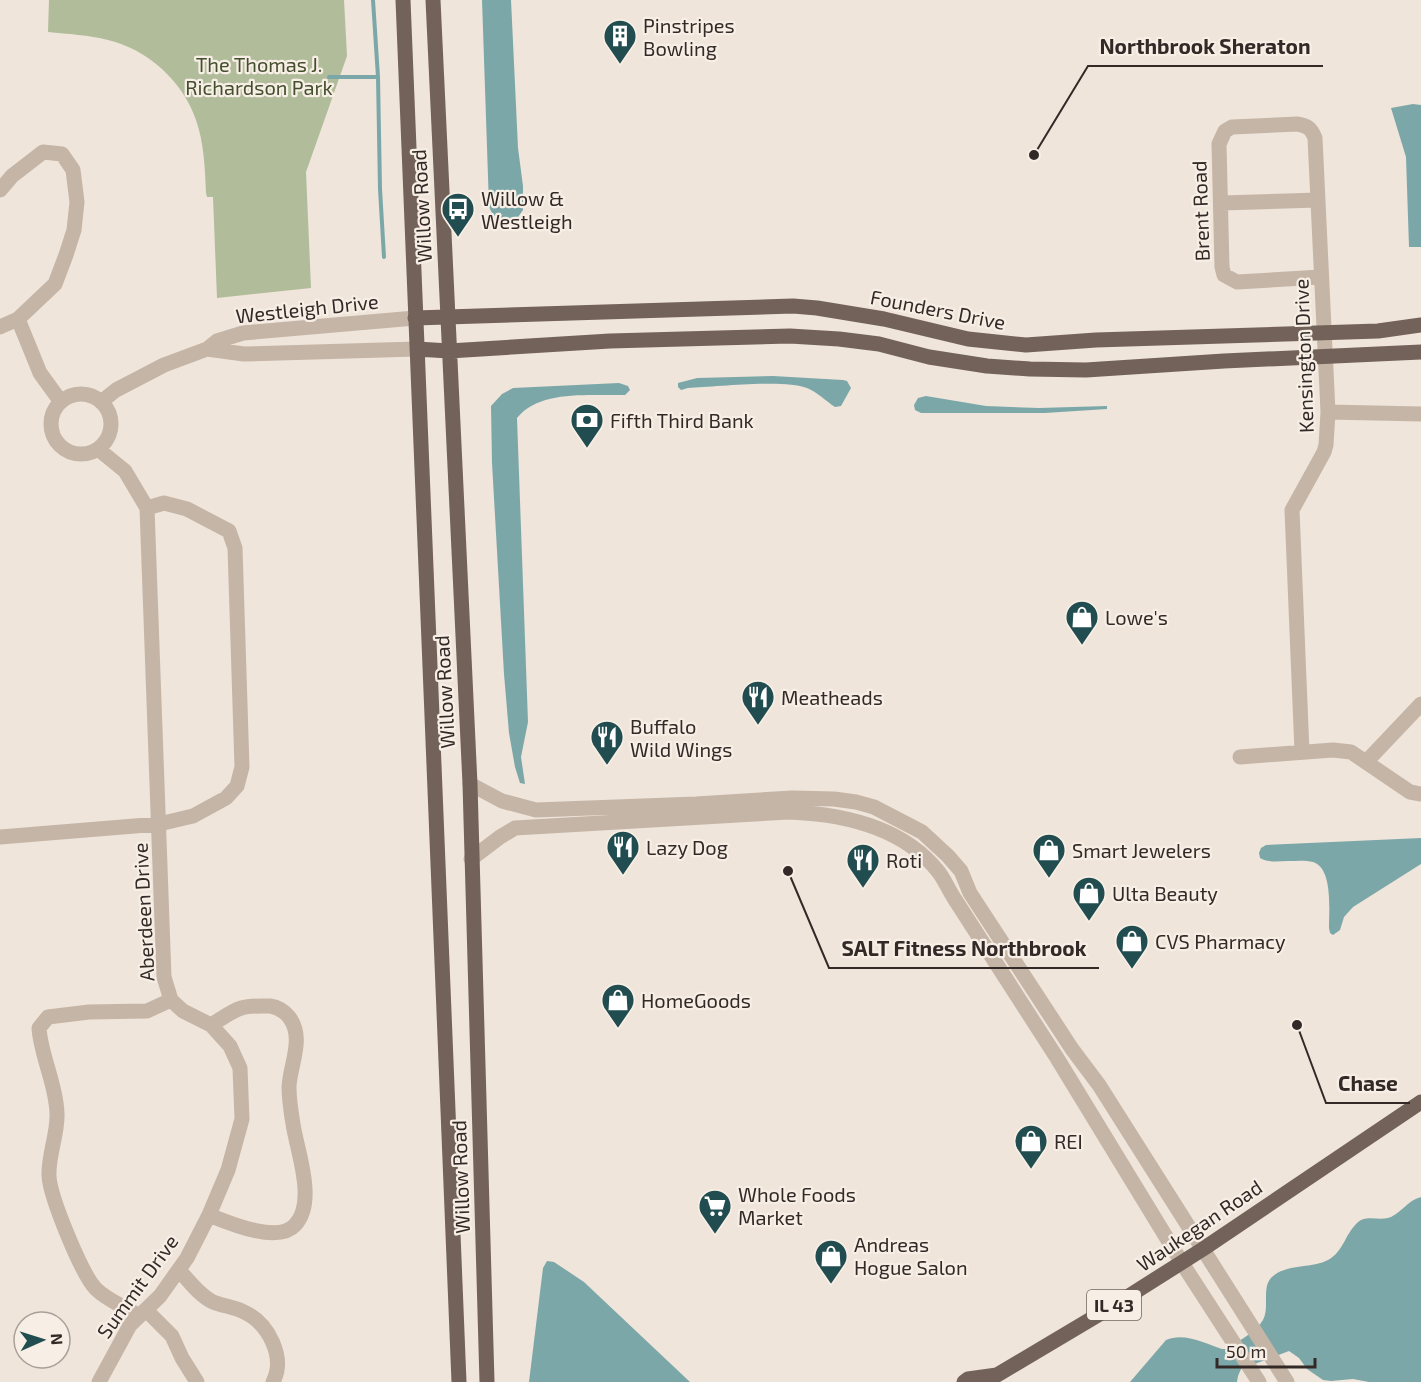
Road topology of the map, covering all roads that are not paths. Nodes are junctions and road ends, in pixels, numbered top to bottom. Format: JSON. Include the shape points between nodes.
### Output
{"nodes":[{"id":1,"x":403,"y":0,"type":"edge"},
{"id":2,"x":433,"y":0,"type":"edge"},
{"id":3,"x":1311,"y":129,"type":"joint"},
{"id":4,"x":0,"y":190,"type":"edge"},
{"id":5,"x":1318,"y":200,"type":"junction"},
{"id":6,"x":1221,"y":203,"type":"junction"},
{"id":7,"x":1321,"y":278,"type":"junction"},
{"id":8,"x":448,"y":316,"type":"junction"},
{"id":9,"x":416,"y":318,"type":"junction"},
{"id":10,"x":18,"y":319,"type":"junction"},
{"id":11,"x":1421,"y":325,"type":"edge"},
{"id":12,"x":0,"y":327,"type":"edge"},
{"id":13,"x":1325,"y":332,"type":"junction"},
{"id":14,"x":417,"y":349,"type":"junction"},
{"id":15,"x":207,"y":350,"type":"junction"},
{"id":16,"x":449,"y":351,"type":"junction"},
{"id":17,"x":1421,"y":352,"type":"edge"},
{"id":18,"x":1326,"y":357,"type":"junction"},
{"id":19,"x":61,"y":402,"type":"junction"},
{"id":20,"x":101,"y":402,"type":"junction"},
{"id":21,"x":1328,"y":412,"type":"junction"},
{"id":22,"x":1421,"y":414,"type":"edge"},
{"id":23,"x":98,"y":449,"type":"junction"},
{"id":24,"x":147,"y":508,"type":"junction"},
{"id":25,"x":1421,"y":704,"type":"edge"},
{"id":26,"x":1302,"y":752,"type":"junction"},
{"id":27,"x":1240,"y":757,"type":"dead end"},
{"id":28,"x":1367,"y":761,"type":"junction"},
{"id":29,"x":470,"y":784,"type":"junction"},
{"id":30,"x":1421,"y":794,"type":"edge"},
{"id":31,"x":159,"y":824,"type":"junction"},
{"id":32,"x":0,"y":837,"type":"edge"},
{"id":33,"x":471,"y":859,"type":"junction"},
{"id":34,"x":171,"y":1000,"type":"junction"},
{"id":35,"x":211,"y":1025,"type":"junction"},
{"id":36,"x":1421,"y":1102,"type":"edge"},
{"id":37,"x":209,"y":1215,"type":"junction"},
{"id":38,"x":1203,"y":1249,"type":"junction"},
{"id":39,"x":1182,"y":1263,"type":"junction"},
{"id":40,"x":179,"y":1270,"type":"junction"},
{"id":41,"x":142,"y":1313,"type":"junction"},
{"id":42,"x":995,"y":1379,"type":"edge"},
{"id":43,"x":1258,"y":1379,"type":"edge"},
{"id":44,"x":99,"y":1382,"type":"edge"},
{"id":45,"x":197,"y":1382,"type":"edge"},
{"id":46,"x":273,"y":1382,"type":"edge"},
{"id":47,"x":459,"y":1382,"type":"edge"},
{"id":48,"x":487,"y":1382,"type":"edge"},
{"id":49,"x":964,"y":1382,"type":"edge"},
{"id":50,"x":1287,"y":1382,"type":"edge"}],
"edges":[{"from":1,"to":9,"type":"main road","name":"Willow Road"},
{"from":2,"to":8,"type":"main road","name":"Willow Road"},
{"from":3,"to":5,"type":"street","name":"Kensington Drive","via":[[1315,138]]},
{"from":3,"to":6,"type":"street","name":"Brent Road","via":[[1298,124],[1232,127],[1225,131],[1218,144]]},
{"from":4,"to":10,"type":"street","via":[[43,152],[62,154],[73,170],[77,202],[66,255],[55,284]]},
{"from":5,"to":6,"type":"street"},
{"from":5,"to":7,"type":"street","name":"Kensington Drive"},
{"from":6,"to":7,"type":"street","name":"Brent Road","via":[[1222,267],[1230,280]]},
{"from":7,"to":13,"type":"street","name":"Kensington Drive"},
{"from":8,"to":9,"type":"main road","name":"Founders Drive"},
{"from":8,"to":13,"type":"main road","name":"Founders Drive","via":[[793,306],[875,318],[968,339],[1026,345]]},
{"from":8,"to":16,"type":"main road","name":"Willow Road"},
{"from":9,"to":14,"type":"main road","name":"Willow Road"},
{"from":9,"to":15,"type":"street","name":"Westleigh Drive","via":[[243,333],[217,341]]},
{"from":10,"to":12,"type":"street"},
{"from":10,"to":19,"type":"street","via":[[40,373]]},
{"from":11,"to":13,"type":"main road","name":"Founders Drive"},
{"from":13,"to":18,"type":"street","name":"Kensington Drive"},
{"from":14,"to":15,"type":"street","name":"Westleigh Drive","via":[[244,354]]},
{"from":14,"to":16,"type":"main road"},
{"from":14,"to":47,"type":"main road","name":"Willow Road"},
{"from":15,"to":20,"type":"street","name":"Westleigh Drive","via":[[164,365]]},
{"from":16,"to":18,"type":"main road","via":[[790,336],[879,344],[929,357],[1030,369],[1086,370]]},
{"from":16,"to":29,"type":"main road","name":"Willow Road"},
{"from":17,"to":18,"type":"main road"},
{"from":18,"to":21,"type":"street","name":"Kensington Drive"},
{"from":19,"to":20,"type":"street","via":[[77,394]]},
{"from":19,"to":23,"type":"street","via":[[52,419],[52,429],[61,446],[79,454]]},
{"from":20,"to":23,"type":"street","via":[[111,426]]},
{"from":21,"to":22,"type":"street"},
{"from":21,"to":26,"type":"street","name":"Kensington Drive","via":[[1324,452],[1292,510]]},
{"from":23,"to":24,"type":"street","name":"Aberdeen Drive","via":[[126,471]]},
{"from":24,"to":31,"type":"street","name":"Aberdeen Drive"},
{"from":24,"to":31,"type":"street","name":"Aberdeen Drive","via":[[165,503],[187,510],[229,531],[235,548],[242,767],[237,786],[226,798],[193,816]]},
{"from":25,"to":28,"type":"street"},
{"from":26,"to":27,"type":"street"},
{"from":26,"to":28,"type":"street","via":[[1351,752]]},
{"from":28,"to":30,"type":"street","via":[[1410,792]]},
{"from":29,"to":33,"type":"main road","name":"Willow Road"},
{"from":29,"to":38,"type":"street","via":[[502,801],[536,810],[834,799],[874,807],[922,832],[961,871],[970,893]]},
{"from":31,"to":32,"type":"street"},
{"from":31,"to":34,"type":"street","name":"Aberdeen Drive","via":[[164,977]]},
{"from":33,"to":39,"type":"street","via":[[515,828],[789,812],[824,813],[884,830],[908,844],[936,869],[1058,1058]]},
{"from":33,"to":48,"type":"main road","name":"Willow Road"},
{"from":34,"to":35,"type":"street","name":"Summit Drive"},
{"from":34,"to":41,"type":"street","name":"Aberdeen Drive","via":[[147,1011],[48,1017],[39,1028],[57,1115],[49,1174],[60,1217],[98,1291]]},
{"from":35,"to":37,"type":"street","name":"Summit Drive","via":[[230,1046],[240,1068],[243,1100],[242,1119],[228,1170]]},
{"from":35,"to":37,"type":"street","via":[[248,1005],[275,1006],[296,1026],[290,1110],[305,1179],[303,1210],[296,1225],[286,1232],[258,1231]]},
{"from":36,"to":38,"type":"main road","name":"Waukegan Road","number":"IL 43"},
{"from":37,"to":40,"type":"street","name":"Summit Drive"},
{"from":38,"to":39,"type":"main road","name":"Waukegan Road","number":"IL 43"},
{"from":38,"to":50,"type":"street"},
{"from":39,"to":42,"type":"main road","name":"Waukegan Road","number":"IL 43"},
{"from":39,"to":43,"type":"street"},
{"from":40,"to":41,"type":"street","name":"Summit Drive"},
{"from":40,"to":46,"type":"street","via":[[212,1301],[244,1311],[261,1322],[278,1359]]},
{"from":41,"to":44,"type":"street","name":"Summit Drive","via":[[130,1325]]},
{"from":41,"to":45,"type":"street","via":[[172,1336]]},
{"from":42,"to":49,"type":"main road","name":"Waukegan Road","number":"IL 43"}]}
